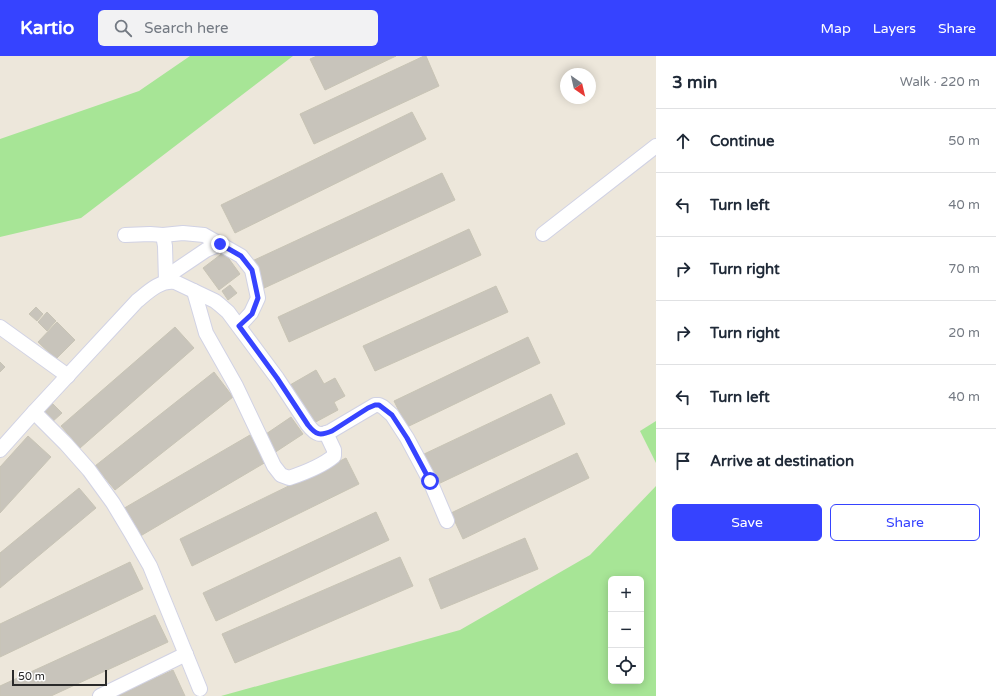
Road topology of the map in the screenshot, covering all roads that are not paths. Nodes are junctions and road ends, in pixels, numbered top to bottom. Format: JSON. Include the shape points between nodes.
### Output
{"nodes":[{"id":1,"x":656,"y":146,"type":"edge"},
{"id":2,"x":543,"y":234,"type":"dead end"},
{"id":3,"x":125,"y":235,"type":"dead end"},
{"id":4,"x":163,"y":236,"type":"junction"},
{"id":5,"x":220,"y":244,"type":"junction"},
{"id":6,"x":166,"y":279,"type":"junction"},
{"id":7,"x":194,"y":291,"type":"junction"},
{"id":8,"x":239,"y":326,"type":"junction"},
{"id":9,"x":0,"y":327,"type":"edge"},
{"id":10,"x":68,"y":376,"type":"junction"},
{"id":11,"x":34,"y":412,"type":"junction"},
{"id":12,"x":326,"y":433,"type":"junction"},
{"id":13,"x":0,"y":450,"type":"edge"},
{"id":14,"x":447,"y":521,"type":"dead end"},
{"id":15,"x":186,"y":654,"type":"junction"},
{"id":16,"x":200,"y":689,"type":"dead end"},
{"id":17,"x":100,"y":696,"type":"edge"}],
"edges":[{"from":1,"to":2,"type":"lane"},
{"from":3,"to":4,"type":"lane"},
{"from":4,"to":5,"type":"lane","via":[[182,233],[204,235]]},
{"from":4,"to":6,"type":"lane"},
{"from":5,"to":6,"type":"lane","via":[[206,250]]},
{"from":5,"to":8,"type":"lane","via":[[241,256],[252,270],[258,298],[252,314]]},
{"from":6,"to":7,"type":"lane"},
{"from":6,"to":10,"type":"lane","via":[[137,301]]},
{"from":7,"to":8,"type":"lane","via":[[220,305]]},
{"from":7,"to":12,"type":"lane","via":[[206,333],[236,386],[274,466],[281,474],[289,478],[302,474],[334,456]]},
{"from":8,"to":12,"type":"lane","via":[[308,425],[314,432]]},
{"from":9,"to":10,"type":"lane"},
{"from":10,"to":11,"type":"lane"},
{"from":11,"to":13,"type":"lane"},
{"from":11,"to":15,"type":"lane","via":[[89,470],[112,503],[150,566]]},
{"from":12,"to":14,"type":"lane","via":[[375,405],[383,407],[392,415],[407,438],[430,481]]},
{"from":15,"to":16,"type":"lane"},
{"from":15,"to":17,"type":"lane"}]}
